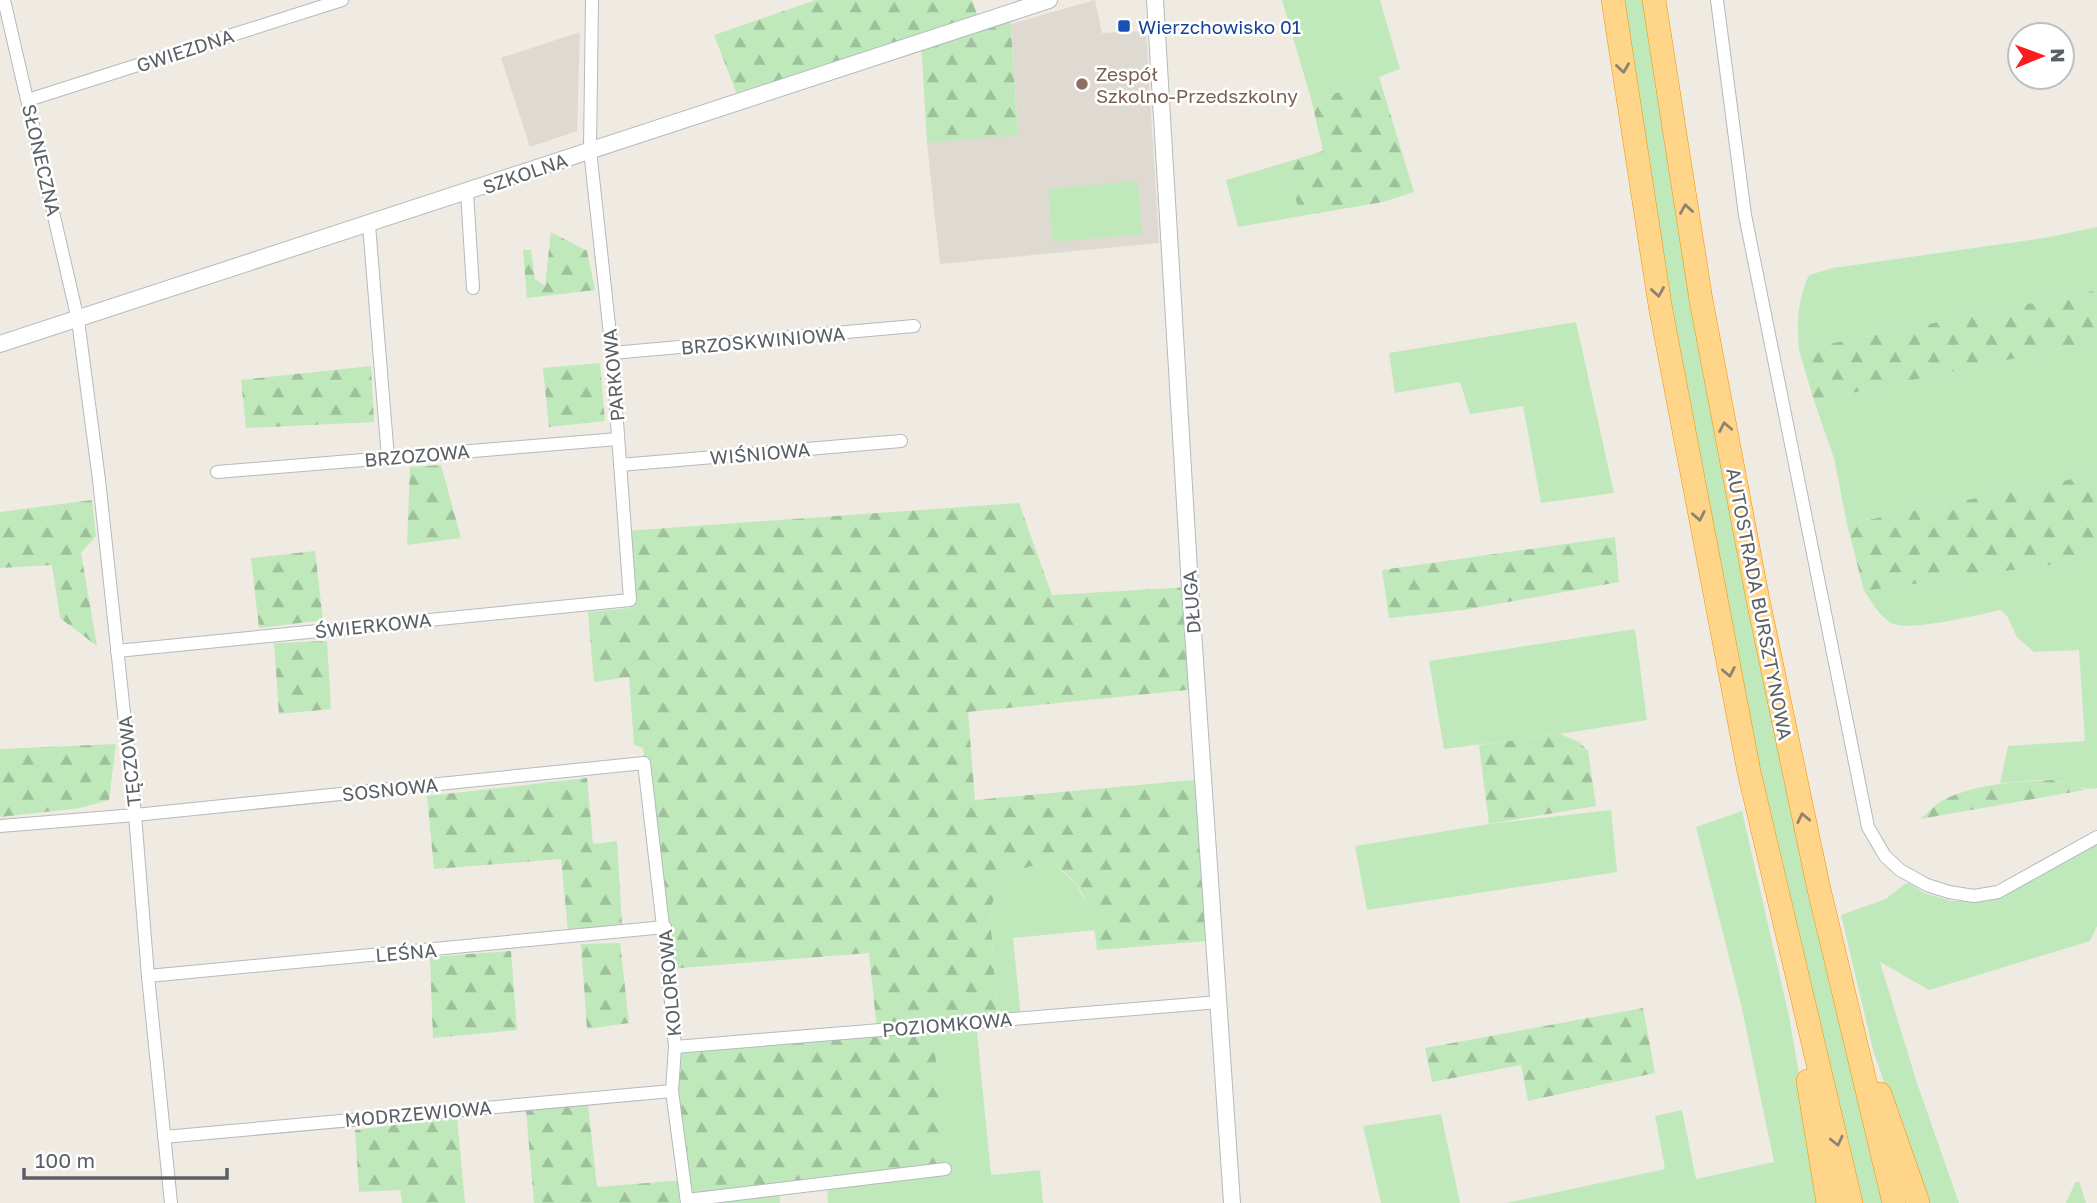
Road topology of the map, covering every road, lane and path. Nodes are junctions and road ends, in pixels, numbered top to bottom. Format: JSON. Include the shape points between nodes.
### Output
{"nodes":[{"id":1,"x":5,"y":0,"type":"edge"},
{"id":2,"x":342,"y":0,"type":"edge"},
{"id":3,"x":592,"y":0,"type":"edge"},
{"id":4,"x":1049,"y":0,"type":"edge"},
{"id":5,"x":1155,"y":0,"type":"edge"},
{"id":6,"x":1613,"y":0,"type":"edge"},
{"id":7,"x":1654,"y":0,"type":"edge"},
{"id":8,"x":1717,"y":0,"type":"edge"},
{"id":9,"x":28,"y":100,"type":"junction"},
{"id":10,"x":590,"y":150,"type":"junction"},
{"id":11,"x":467,"y":192,"type":"junction"},
{"id":12,"x":369,"y":225,"type":"junction"},
{"id":13,"x":473,"y":288,"type":"dead end"},
{"id":14,"x":78,"y":320,"type":"junction"},
{"id":15,"x":914,"y":326,"type":"dead end"},
{"id":16,"x":0,"y":344,"type":"edge"},
{"id":17,"x":612,"y":354,"type":"junction"},
{"id":18,"x":618,"y":439,"type":"junction"},
{"id":19,"x":901,"y":441,"type":"dead end"},
{"id":20,"x":388,"y":458,"type":"junction"},
{"id":21,"x":620,"y":466,"type":"junction"},
{"id":22,"x":217,"y":472,"type":"dead end"},
{"id":23,"x":630,"y":600,"type":"joint"},
{"id":24,"x":117,"y":651,"type":"junction"},
{"id":25,"x":644,"y":763,"type":"joint"},
{"id":26,"x":135,"y":815,"type":"junction"},
{"id":27,"x":0,"y":826,"type":"edge"},
{"id":28,"x":2097,"y":837,"type":"edge"},
{"id":29,"x":1776,"y":884,"type":"junction"},
{"id":30,"x":1818,"y":885,"type":"junction"},
{"id":31,"x":665,"y":927,"type":"junction"},
{"id":32,"x":148,"y":976,"type":"junction"},
{"id":33,"x":1219,"y":1002,"type":"junction"},
{"id":34,"x":675,"y":1047,"type":"junction"},
{"id":35,"x":672,"y":1091,"type":"junction"},
{"id":36,"x":164,"y":1137,"type":"junction"},
{"id":37,"x":945,"y":1170,"type":"dead end"},
{"id":38,"x":687,"y":1202,"type":"edge"},
{"id":39,"x":170,"y":1203,"type":"edge"},
{"id":40,"x":1232,"y":1203,"type":"edge"},
{"id":41,"x":1828,"y":1203,"type":"edge"},
{"id":42,"x":1852,"y":1203,"type":"edge"},
{"id":43,"x":1894,"y":1203,"type":"edge"},
{"id":44,"x":1919,"y":1203,"type":"edge"}],
"edges":[{"from":1,"to":9,"type":"street","name":"SŁONECZNA"},
{"from":2,"to":9,"type":"street","name":"GWIEZDNA"},
{"from":3,"to":10,"type":"street","name":"PARKOWA"},
{"from":4,"to":10,"type":"street","name":"SZKOLNA"},
{"from":5,"to":33,"type":"street","name":"DŁUGA"},
{"from":6,"to":29,"type":"highway","one_way":true,"via":[[1660,305],[1749,772]]},
{"from":30,"to":7,"type":"highway","name":"AUTOSTRADA BURSZTYNOWA","one_way":true,"via":[[1701,300]]},
{"from":8,"to":28,"type":"street","via":[[1745,215],[1868,827],[1885,856],[1900,870],[1927,885],[1974,896],[1998,892]]},
{"from":9,"to":14,"type":"street","name":"SŁONECZNA"},
{"from":10,"to":11,"type":"street","name":"SZKOLNA"},
{"from":10,"to":17,"type":"street","name":"PARKOWA"},
{"from":11,"to":12,"type":"street","name":"SZKOLNA"},
{"from":11,"to":13,"type":"street"},
{"from":12,"to":14,"type":"street","name":"SZKOLNA"},
{"from":12,"to":20,"type":"street"},
{"from":14,"to":16,"type":"street","name":"SZKOLNA"},
{"from":14,"to":24,"type":"street","name":"TĘCZOWA"},
{"from":15,"to":17,"type":"street","name":"BRZOSKWINIOWA"},
{"from":17,"to":18,"type":"street","name":"PARKOWA"},
{"from":18,"to":20,"type":"street","name":"BRZOZOWA"},
{"from":18,"to":21,"type":"street","name":"PARKOWA"},
{"from":19,"to":21,"type":"street","name":"WIŚNIOWA"},
{"from":20,"to":22,"type":"street","name":"BRZOZOWA"},
{"from":21,"to":23,"type":"street","name":"PARKOWA"},
{"from":23,"to":24,"type":"street","name":"ŚWIERKOWA"},
{"from":24,"to":26,"type":"street","name":"TĘCZOWA"},
{"from":25,"to":26,"type":"street","name":"SOSNOWA"},
{"from":25,"to":31,"type":"street","name":"KOLOROWA"},
{"from":26,"to":27,"type":"street","name":"SOSNOWA"},
{"from":26,"to":32,"type":"street","name":"TĘCZOWA"},
{"from":29,"to":41,"type":"highway"},
{"from":29,"to":42,"type":"highway","one_way":true},
{"from":30,"to":43,"type":"highway","name":"AUTOSTRADA BURSZTYNOWA"},
{"from":30,"to":44,"type":"highway","via":[[1880,1093]]},
{"from":31,"to":32,"type":"street","name":"LEŚNA"},
{"from":31,"to":34,"type":"street","name":"KOLOROWA"},
{"from":32,"to":36,"type":"street","name":"TĘCZOWA"},
{"from":33,"to":34,"type":"street","name":"POZIOMKOWA"},
{"from":33,"to":40,"type":"street","name":"DŁUGA"},
{"from":34,"to":35,"type":"street","name":"KOLOROWA"},
{"from":35,"to":36,"type":"street","name":"MODRZEWIOWA"},
{"from":35,"to":38,"type":"street","name":"KOLOROWA"},
{"from":36,"to":39,"type":"street","name":"TĘCZOWA"},
{"from":37,"to":38,"type":"street"}]}
